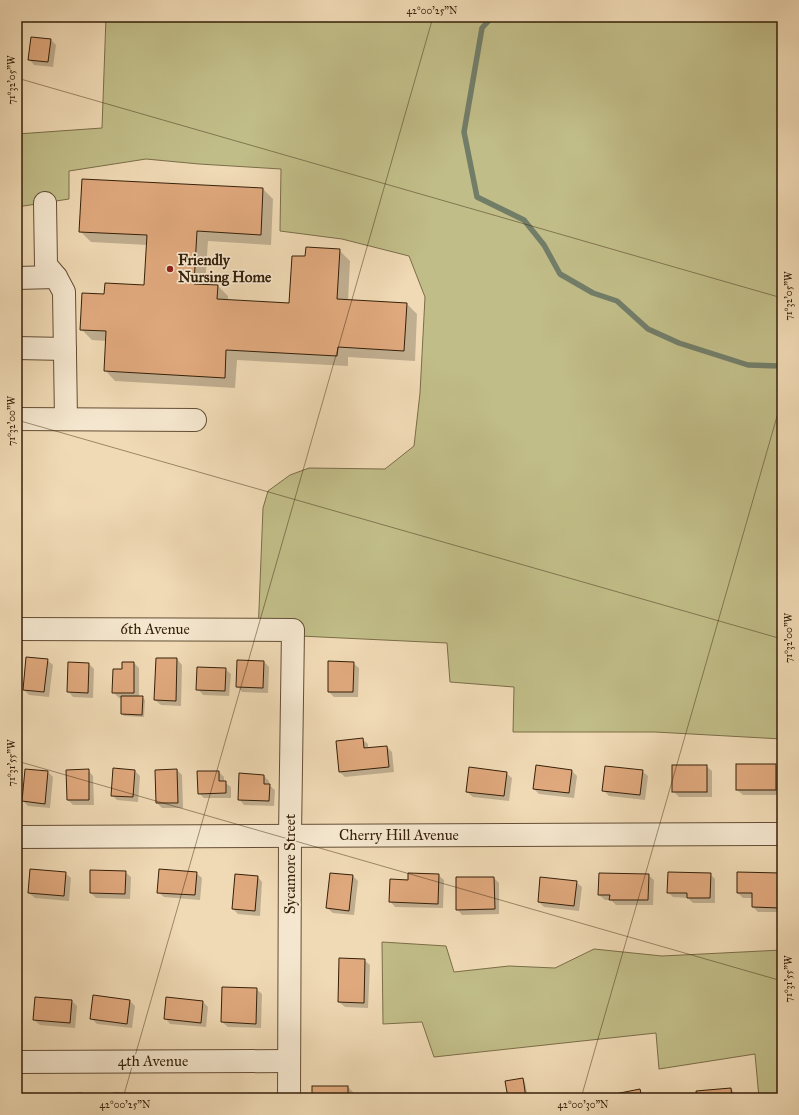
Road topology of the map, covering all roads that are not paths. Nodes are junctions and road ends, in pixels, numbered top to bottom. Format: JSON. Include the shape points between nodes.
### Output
{"nodes":[{"id":1,"x":45,"y":203,"type":"dead end"},
{"id":2,"x":56,"y":277,"type":"junction"},
{"id":3,"x":17,"y":278,"type":"edge"},
{"id":4,"x":17,"y":348,"type":"edge"},
{"id":5,"x":65,"y":349,"type":"junction"},
{"id":6,"x":17,"y":419,"type":"edge"},
{"id":7,"x":66,"y":419,"type":"junction"},
{"id":8,"x":195,"y":420,"type":"dead end"},
{"id":9,"x":17,"y":629,"type":"edge"},
{"id":10,"x":293,"y":630,"type":"joint"},
{"id":11,"x":782,"y":834,"type":"edge"},
{"id":12,"x":290,"y":836,"type":"junction"},
{"id":13,"x":17,"y":837,"type":"edge"},
{"id":14,"x":289,"y":1061,"type":"junction"},
{"id":15,"x":17,"y":1062,"type":"edge"},
{"id":16,"x":289,"y":1098,"type":"edge"}],
"edges":[{"from":1,"to":2,"type":"street","via":[[46,265]]},
{"from":2,"to":3,"type":"street"},
{"from":2,"to":5,"type":"street","via":[[64,292]]},
{"from":4,"to":5,"type":"street"},
{"from":5,"to":7,"type":"street"},
{"from":6,"to":7,"type":"street"},
{"from":7,"to":8,"type":"street"},
{"from":9,"to":10,"type":"street","name":"6th Avenue"},
{"from":10,"to":12,"type":"street","name":"Sycamore Street"},
{"from":11,"to":12,"type":"street","name":"Cherry Hill Avenue"},
{"from":12,"to":13,"type":"street","name":"Cherry Hill Avenue"},
{"from":12,"to":14,"type":"street","name":"Sycamore Street"},
{"from":14,"to":15,"type":"street","name":"4th Avenue"},
{"from":14,"to":16,"type":"street","name":"Sycamore Street"}]}
